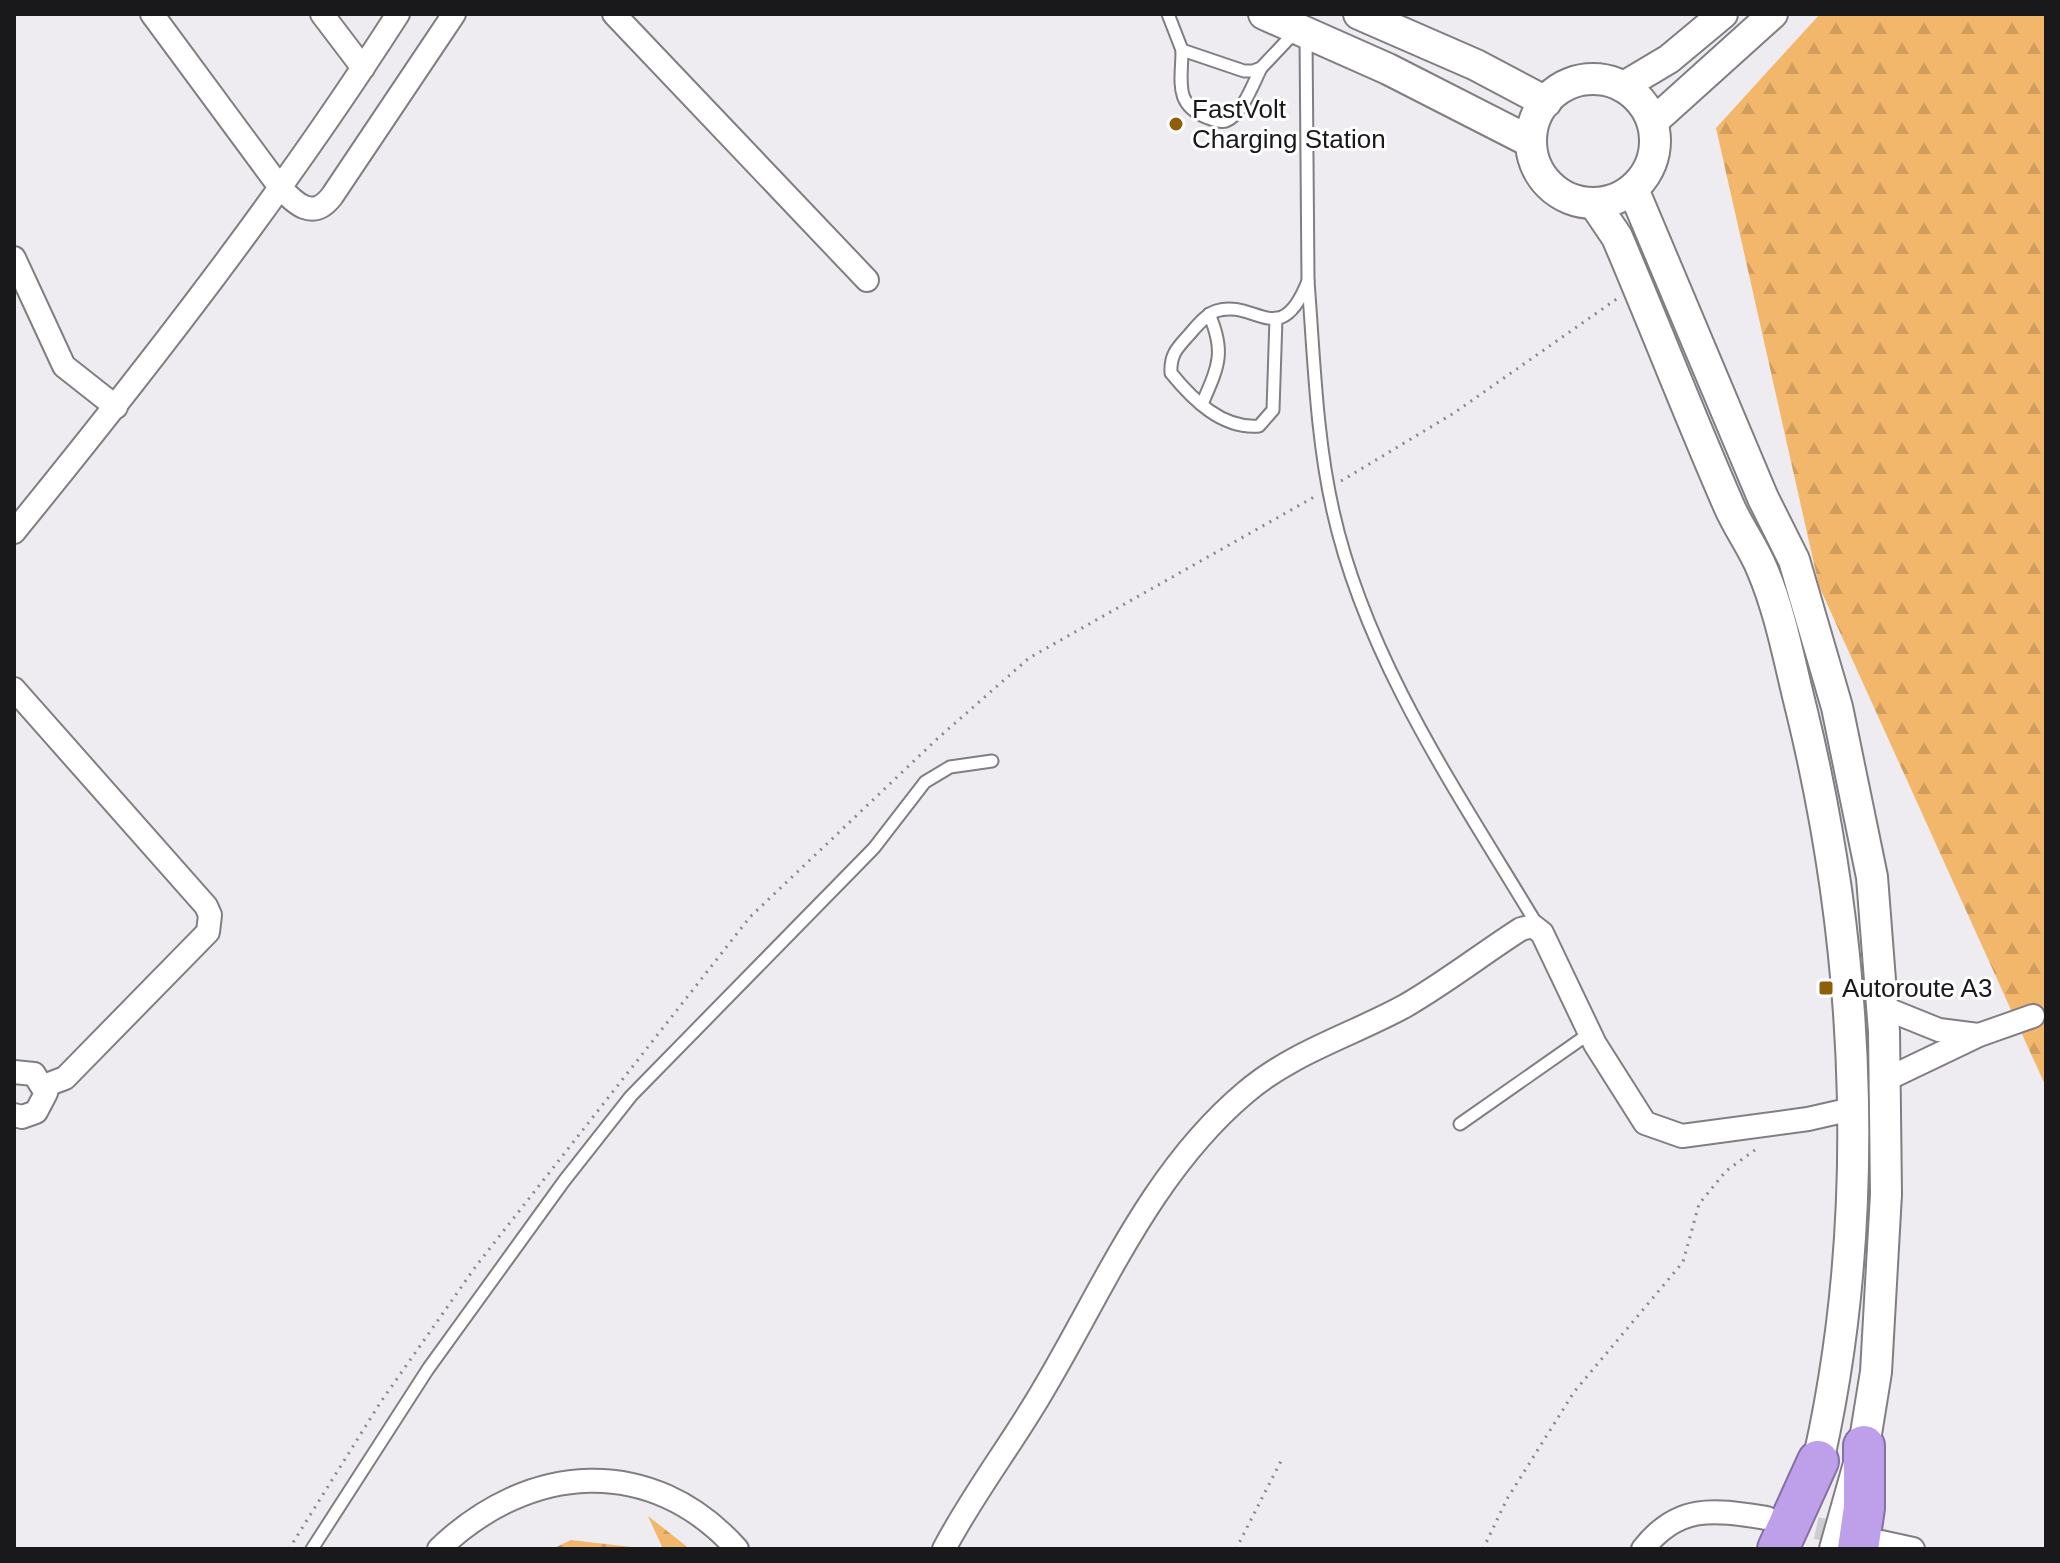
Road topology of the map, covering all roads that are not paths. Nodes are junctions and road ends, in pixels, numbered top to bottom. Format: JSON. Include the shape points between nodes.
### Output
{"nodes":[{"id":1,"x":152,"y":14,"type":"edge"},
{"id":2,"x":322,"y":14,"type":"edge"},
{"id":3,"x":398,"y":14,"type":"edge"},
{"id":4,"x":454,"y":14,"type":"edge"},
{"id":5,"x":614,"y":14,"type":"edge"},
{"id":6,"x":1168,"y":14,"type":"edge"},
{"id":7,"x":1264,"y":14,"type":"edge"},
{"id":8,"x":1723,"y":14,"type":"edge"},
{"id":9,"x":1773,"y":14,"type":"edge"},
{"id":10,"x":1376,"y":17,"type":"edge"},
{"id":11,"x":1302,"y":32,"type":"junction"},
{"id":12,"x":1182,"y":50,"type":"junction"},
{"id":13,"x":363,"y":68,"type":"junction"},
{"id":14,"x":1261,"y":68,"type":"junction"},
{"id":15,"x":1622,"y":87,"type":"junction"},
{"id":16,"x":1546,"y":102,"type":"junction"},
{"id":17,"x":1652,"y":123,"type":"junction"},
{"id":18,"x":1531,"y":142,"type":"junction"},
{"id":19,"x":279,"y":186,"type":"junction"},
{"id":20,"x":1633,"y":189,"type":"junction"},
{"id":21,"x":1594,"y":203,"type":"junction"},
{"id":22,"x":14,"y":258,"type":"edge"},
{"id":23,"x":867,"y":280,"type":"dead end"},
{"id":24,"x":1308,"y":281,"type":"junction"},
{"id":25,"x":1209,"y":314,"type":"junction"},
{"id":26,"x":1276,"y":318,"type":"junction"},
{"id":27,"x":1202,"y":404,"type":"junction"},
{"id":28,"x":116,"y":407,"type":"junction"},
{"id":29,"x":14,"y":532,"type":"edge"},
{"id":30,"x":14,"y":689,"type":"edge"},
{"id":31,"x":992,"y":761,"type":"dead end"},
{"id":32,"x":1542,"y":933,"type":"junction"},
{"id":33,"x":1882,"y":1007,"type":"junction"},
{"id":34,"x":2033,"y":1016,"type":"dead end"},
{"id":35,"x":1590,"y":1033,"type":"junction"},
{"id":36,"x":1979,"y":1035,"type":"junction"},
{"id":37,"x":14,"y":1072,"type":"edge"},
{"id":38,"x":1885,"y":1080,"type":"junction"},
{"id":39,"x":44,"y":1086,"type":"junction"},
{"id":40,"x":1852,"y":1109,"type":"junction"},
{"id":41,"x":14,"y":1115,"type":"edge"},
{"id":42,"x":1460,"y":1124,"type":"dead end"},
{"id":43,"x":1864,"y":1446,"type":"junction"},
{"id":44,"x":1818,"y":1461,"type":"junction"},
{"id":45,"x":1772,"y":1534,"type":"edge"},
{"id":46,"x":1870,"y":1545,"type":"edge"},
{"id":47,"x":312,"y":1549,"type":"edge"},
{"id":48,"x":439,"y":1549,"type":"edge"},
{"id":49,"x":737,"y":1549,"type":"edge"},
{"id":50,"x":944,"y":1549,"type":"edge"},
{"id":51,"x":1643,"y":1549,"type":"edge"},
{"id":52,"x":1796,"y":1549,"type":"edge"},
{"id":53,"x":1835,"y":1549,"type":"edge"},
{"id":54,"x":1913,"y":1549,"type":"edge"}],
"edges":[{"from":1,"to":19,"type":"street"},
{"from":2,"to":13,"type":"street"},
{"from":3,"to":13,"type":"street"},
{"from":4,"to":19,"type":"street","via":[[325,205],[302,208]]},
{"from":5,"to":23,"type":"street"},
{"from":6,"to":12,"type":"lane"},
{"from":7,"to":11,"type":"main road"},
{"from":8,"to":15,"type":"street","via":[[1669,59]]},
{"from":9,"to":17,"type":"street"},
{"from":10,"to":16,"type":"main road"},
{"from":11,"to":14,"type":"lane"},
{"from":11,"to":18,"type":"main road"},
{"from":11,"to":24,"type":"lane"},
{"from":12,"to":14,"type":"lane","via":[[1244,71]]},
{"from":12,"to":14,"type":"lane","via":[[1185,103],[1191,112],[1215,121],[1234,115]]},
{"from":13,"to":19,"type":"street"},
{"from":15,"to":16,"type":"main road","via":[[1602,80],[1581,81],[1561,88]]},
{"from":15,"to":17,"type":"main road","via":[[1644,106]]},
{"from":16,"to":18,"type":"main road"},
{"from":17,"to":20,"type":"main road","via":[[1651,164]]},
{"from":18,"to":21,"type":"main road","via":[[1540,173],[1554,189],[1573,200]]},
{"from":19,"to":28,"type":"street"},
{"from":20,"to":21,"type":"main road"},
{"from":20,"to":33,"type":"main road","via":[[1794,560],[1817,633],[1872,877]]},
{"from":21,"to":40,"type":"main road","via":[[1617,237],[1731,510],[1763,569],[1787,652],[1822,797],[1836,886]]},
{"from":22,"to":28,"type":"street","via":[[64,366]]},
{"from":24,"to":26,"type":"lane","via":[[1297,304]]},
{"from":24,"to":32,"type":"lane","via":[[1328,488],[1351,577],[1412,716]]},
{"from":25,"to":26,"type":"lane","via":[[1230,310]]},
{"from":25,"to":27,"type":"lane","via":[[1221,346]]},
{"from":25,"to":27,"type":"lane","via":[[1173,352],[1171,364],[1171,373]]},
{"from":26,"to":27,"type":"lane","via":[[1273,410],[1259,426],[1247,427],[1225,422]]},
{"from":28,"to":29,"type":"street"},
{"from":30,"to":39,"type":"street","via":[[210,915],[208,932],[65,1078]]},
{"from":31,"to":47,"type":"lane","via":[[950,767],[925,782],[874,848],[631,1096],[428,1369]]},
{"from":32,"to":35,"type":"street"},
{"from":32,"to":50,"type":"street","via":[[1533,926],[1521,929],[1403,1007],[1277,1068],[1205,1131],[1146,1209],[1045,1387]]},
{"from":33,"to":36,"type":"street","via":[[1939,1030]]},
{"from":33,"to":38,"type":"main road"},
{"from":34,"to":36,"type":"street"},
{"from":35,"to":40,"type":"street","via":[[1645,1123],[1682,1136]]},
{"from":35,"to":42,"type":"lane"},
{"from":36,"to":38,"type":"street"},
{"from":37,"to":39,"type":"street","via":[[34,1074]]},
{"from":38,"to":43,"type":"main road","via":[[1886,1194],[1876,1372]]},
{"from":39,"to":41,"type":"street","via":[[45,1100],[36,1112]]},
{"from":40,"to":44,"type":"main road","via":[[1844,1284]]},
{"from":43,"to":46,"type":"highway"},
{"from":43,"to":53,"type":"main road"},
{"from":44,"to":45,"type":"highway"},
{"from":44,"to":52,"type":"main road"},
{"from":45,"to":51,"type":"street","via":[[1693,1513],[1664,1527]]},
{"from":46,"to":54,"type":"street"},
{"from":48,"to":49,"type":"street","via":[[474,1518],[517,1494],[610,1481],[659,1492],[686,1505]]}]}
